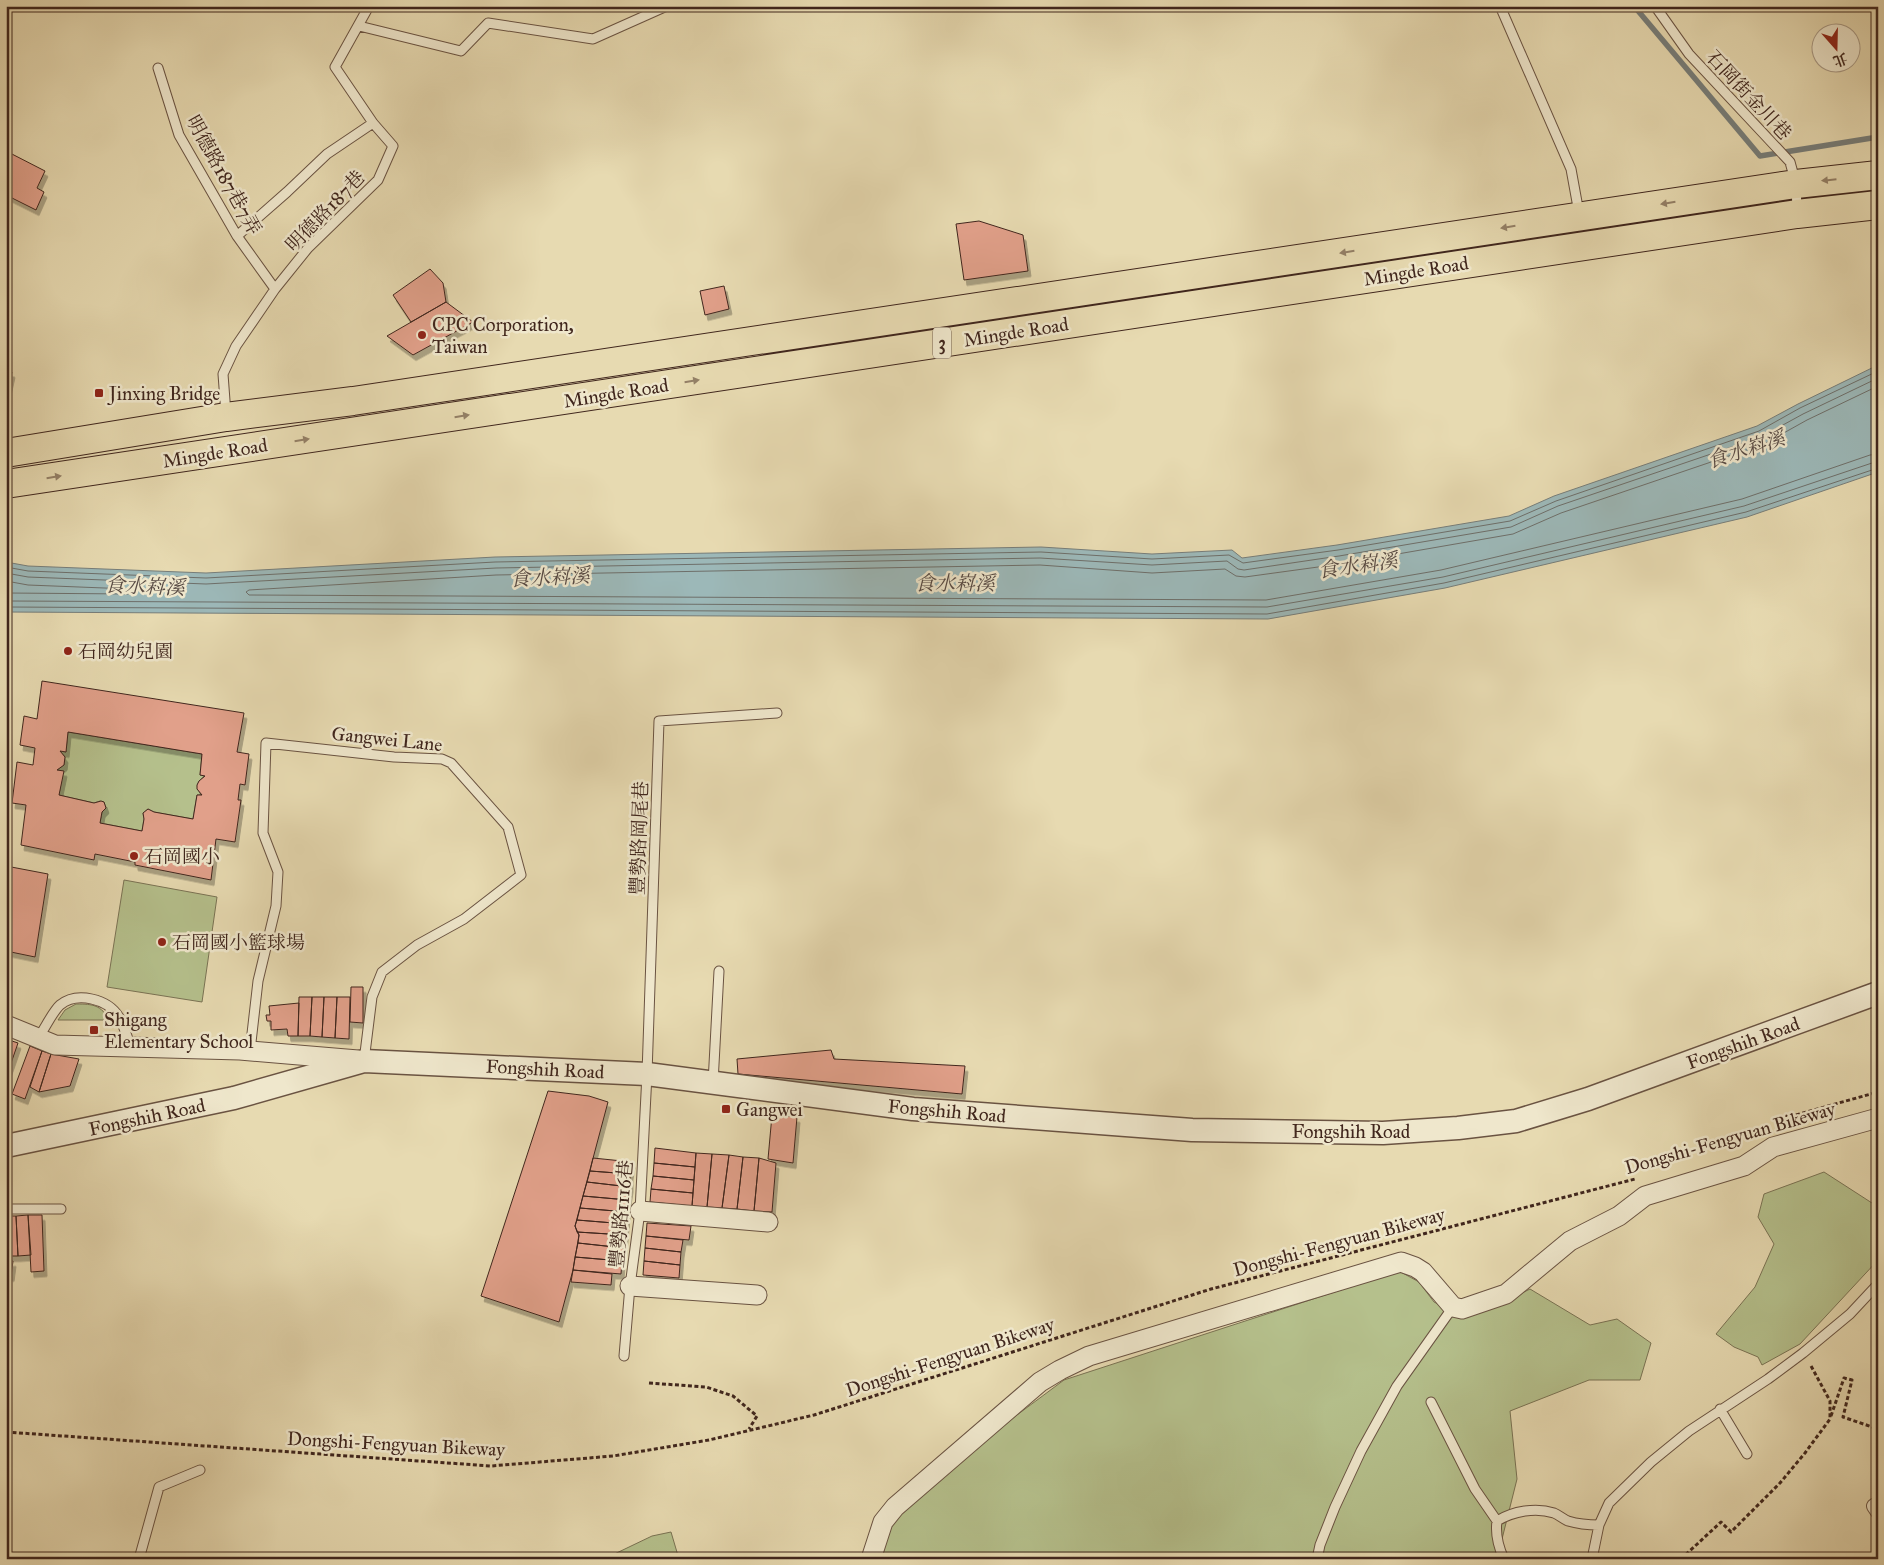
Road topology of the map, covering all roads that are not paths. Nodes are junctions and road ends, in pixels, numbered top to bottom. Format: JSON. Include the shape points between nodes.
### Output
{"nodes":[{"id":1,"x":369,"y":6,"type":"edge"},
{"id":2,"x":667,"y":6,"type":"edge"},
{"id":3,"x":1500,"y":6,"type":"edge"},
{"id":4,"x":1655,"y":6,"type":"edge"},
{"id":5,"x":359,"y":26,"type":"junction"},
{"id":6,"x":158,"y":68,"type":"dead end"},
{"id":7,"x":373,"y":123,"type":"junction"},
{"id":8,"x":1878,"y":176,"type":"edge"},
{"id":9,"x":1796,"y":184,"type":"junction"},
{"id":10,"x":1878,"y":205,"type":"edge"},
{"id":11,"x":1797,"y":214,"type":"junction"},
{"id":12,"x":1579,"y":217,"type":"junction"},
{"id":13,"x":237,"y":236,"type":"junction"},
{"id":14,"x":275,"y":290,"type":"junction"},
{"id":15,"x":542,"y":373,"type":"junction"},
{"id":16,"x":548,"y":403,"type":"junction"},
{"id":17,"x":226,"y":417,"type":"junction"},
{"id":18,"x":6,"y":453,"type":"edge"},
{"id":19,"x":6,"y":484,"type":"edge"},
{"id":20,"x":777,"y":713,"type":"dead end"},
{"id":21,"x":719,"y":971,"type":"dead end"},
{"id":22,"x":1878,"y":993,"type":"edge"},
{"id":23,"x":6,"y":1025,"type":"edge"},
{"id":24,"x":38,"y":1038,"type":"junction"},
{"id":25,"x":130,"y":1047,"type":"junction"},
{"id":26,"x":250,"y":1051,"type":"junction"},
{"id":27,"x":364,"y":1061,"type":"junction"},
{"id":28,"x":647,"y":1074,"type":"junction"},
{"id":29,"x":713,"y":1084,"type":"junction"},
{"id":30,"x":1878,"y":1118,"type":"edge"},
{"id":31,"x":6,"y":1146,"type":"edge"},
{"id":32,"x":6,"y":1209,"type":"edge"},
{"id":33,"x":61,"y":1209,"type":"dead end"},
{"id":34,"x":640,"y":1210,"type":"junction"},
{"id":35,"x":768,"y":1222,"type":"dead end"},
{"id":36,"x":1878,"y":1284,"type":"edge"},
{"id":37,"x":630,"y":1286,"type":"junction"},
{"id":38,"x":756,"y":1295,"type":"dead end"},
{"id":39,"x":1453,"y":1306,"type":"junction"},
{"id":40,"x":624,"y":1356,"type":"dead end"},
{"id":41,"x":1431,"y":1402,"type":"dead end"},
{"id":42,"x":1720,"y":1409,"type":"junction"},
{"id":43,"x":1747,"y":1454,"type":"dead end"},
{"id":44,"x":200,"y":1470,"type":"dead end"},
{"id":45,"x":1878,"y":1504,"type":"edge"},
{"id":46,"x":1878,"y":1512,"type":"edge"},
{"id":47,"x":1497,"y":1521,"type":"junction"},
{"id":48,"x":1599,"y":1525,"type":"junction"},
{"id":49,"x":139,"y":1559,"type":"edge"},
{"id":50,"x":871,"y":1559,"type":"edge"},
{"id":51,"x":1317,"y":1559,"type":"edge"},
{"id":52,"x":1504,"y":1559,"type":"edge"},
{"id":53,"x":1592,"y":1559,"type":"edge"}],
"edges":[{"from":1,"to":5,"type":"lane","name":"明德路187巷"},
{"from":2,"to":5,"type":"lane","via":[[593,39],[488,24],[461,51]]},
{"from":3,"to":12,"type":"lane","via":[[1571,169]]},
{"from":4,"to":9,"type":"lane","name":"石岡街金川巷","via":[[1688,54],[1790,162]]},
{"from":5,"to":7,"type":"lane","name":"明德路187巷","via":[[335,67]]},
{"from":6,"to":13,"type":"lane","name":"明德路187巷7弄","via":[[179,135]]},
{"from":7,"to":13,"type":"lane","via":[[327,154]]},
{"from":7,"to":14,"type":"lane","name":"明德路187巷","via":[[394,146],[378,180],[308,248]]},
{"from":8,"to":9,"type":"main road","name":"Mingde Road","number":"3","one_way":true},
{"from":9,"to":11,"type":"lane","name":"石岡街金川巷"},
{"from":9,"to":12,"type":"main road","name":"Mingde Road","number":"3","one_way":true},
{"from":10,"to":11,"type":"main road","name":"Mingde Road","number":"3"},
{"from":16,"to":11,"type":"main road","name":"Mingde Road","number":"3","one_way":true},
{"from":12,"to":15,"type":"main road","name":"Mingde Road","number":"3","one_way":true},
{"from":13,"to":14,"type":"lane","name":"明德路187巷7弄"},
{"from":14,"to":17,"type":"lane","name":"明德路187巷","via":[[236,346],[223,374]]},
{"from":15,"to":16,"type":"main road"},
{"from":15,"to":17,"type":"main road","name":"Mingde Road","number":"3"},
{"from":19,"to":16,"type":"main road","name":"Mingde Road","number":"3","one_way":true},
{"from":17,"to":18,"type":"main road","name":"Mingde Road","number":"3"},
{"from":20,"to":28,"type":"lane","name":"豐勢路岡尾巷","via":[[659,721]]},
{"from":21,"to":29,"type":"lane"},
{"from":22,"to":29,"type":"street","name":"Fongshih Road","via":[[1588,1099],[1516,1121],[1458,1128],[1383,1132],[1192,1130],[913,1109]]},
{"from":23,"to":24,"type":"street"},
{"from":24,"to":25,"type":"street","via":[[55,1045]]},
{"from":24,"to":25,"type":"lane","via":[[60,1005],[75,998],[92,998],[107,1005],[119,1017]]},
{"from":25,"to":26,"type":"street"},
{"from":26,"to":27,"type":"street"},
{"from":26,"to":27,"type":"lane","name":"Gangwei Lane","via":[[258,980],[276,906],[278,872],[263,833],[266,743],[442,759],[451,763],[508,828],[521,875],[464,919],[417,945],[382,972],[372,997]]},
{"from":27,"to":28,"type":"street","name":"Fongshih Road"},
{"from":27,"to":31,"type":"street","name":"Fongshih Road","via":[[234,1098]]},
{"from":28,"to":29,"type":"street","name":"Fongshih Road"},
{"from":28,"to":34,"type":"lane","name":"豐勢路1116巷"},
{"from":30,"to":39,"type":"street","via":[[1773,1147],[1744,1166],[1645,1196],[1619,1216],[1570,1241],[1506,1294],[1462,1309]]},
{"from":32,"to":33,"type":"lane"},
{"from":34,"to":35,"type":"street"},
{"from":34,"to":37,"type":"lane","name":"豐勢路1116巷"},
{"from":36,"to":42,"type":"lane","via":[[1850,1314],[1803,1353]]},
{"from":37,"to":38,"type":"street"},
{"from":37,"to":40,"type":"lane","name":"豐勢路1116巷"},
{"from":39,"to":50,"type":"street","via":[[1423,1272],[1401,1262],[1089,1356],[1040,1382],[903,1498],[883,1522]]},
{"from":39,"to":51,"type":"lane","via":[[1397,1386],[1361,1451],[1335,1507]]},
{"from":41,"to":47,"type":"lane","via":[[1475,1489]]},
{"from":42,"to":43,"type":"lane"},
{"from":42,"to":48,"type":"lane","via":[[1651,1462],[1609,1503]]},
{"from":44,"to":49,"type":"lane","via":[[159,1487]]},
{"from":45,"to":46,"type":"street","via":[[1874,1506]]},
{"from":47,"to":48,"type":"lane","via":[[1505,1516],[1535,1510],[1554,1513],[1584,1525]]},
{"from":47,"to":52,"type":"lane","via":[[1498,1547]]},
{"from":48,"to":53,"type":"lane"}]}
